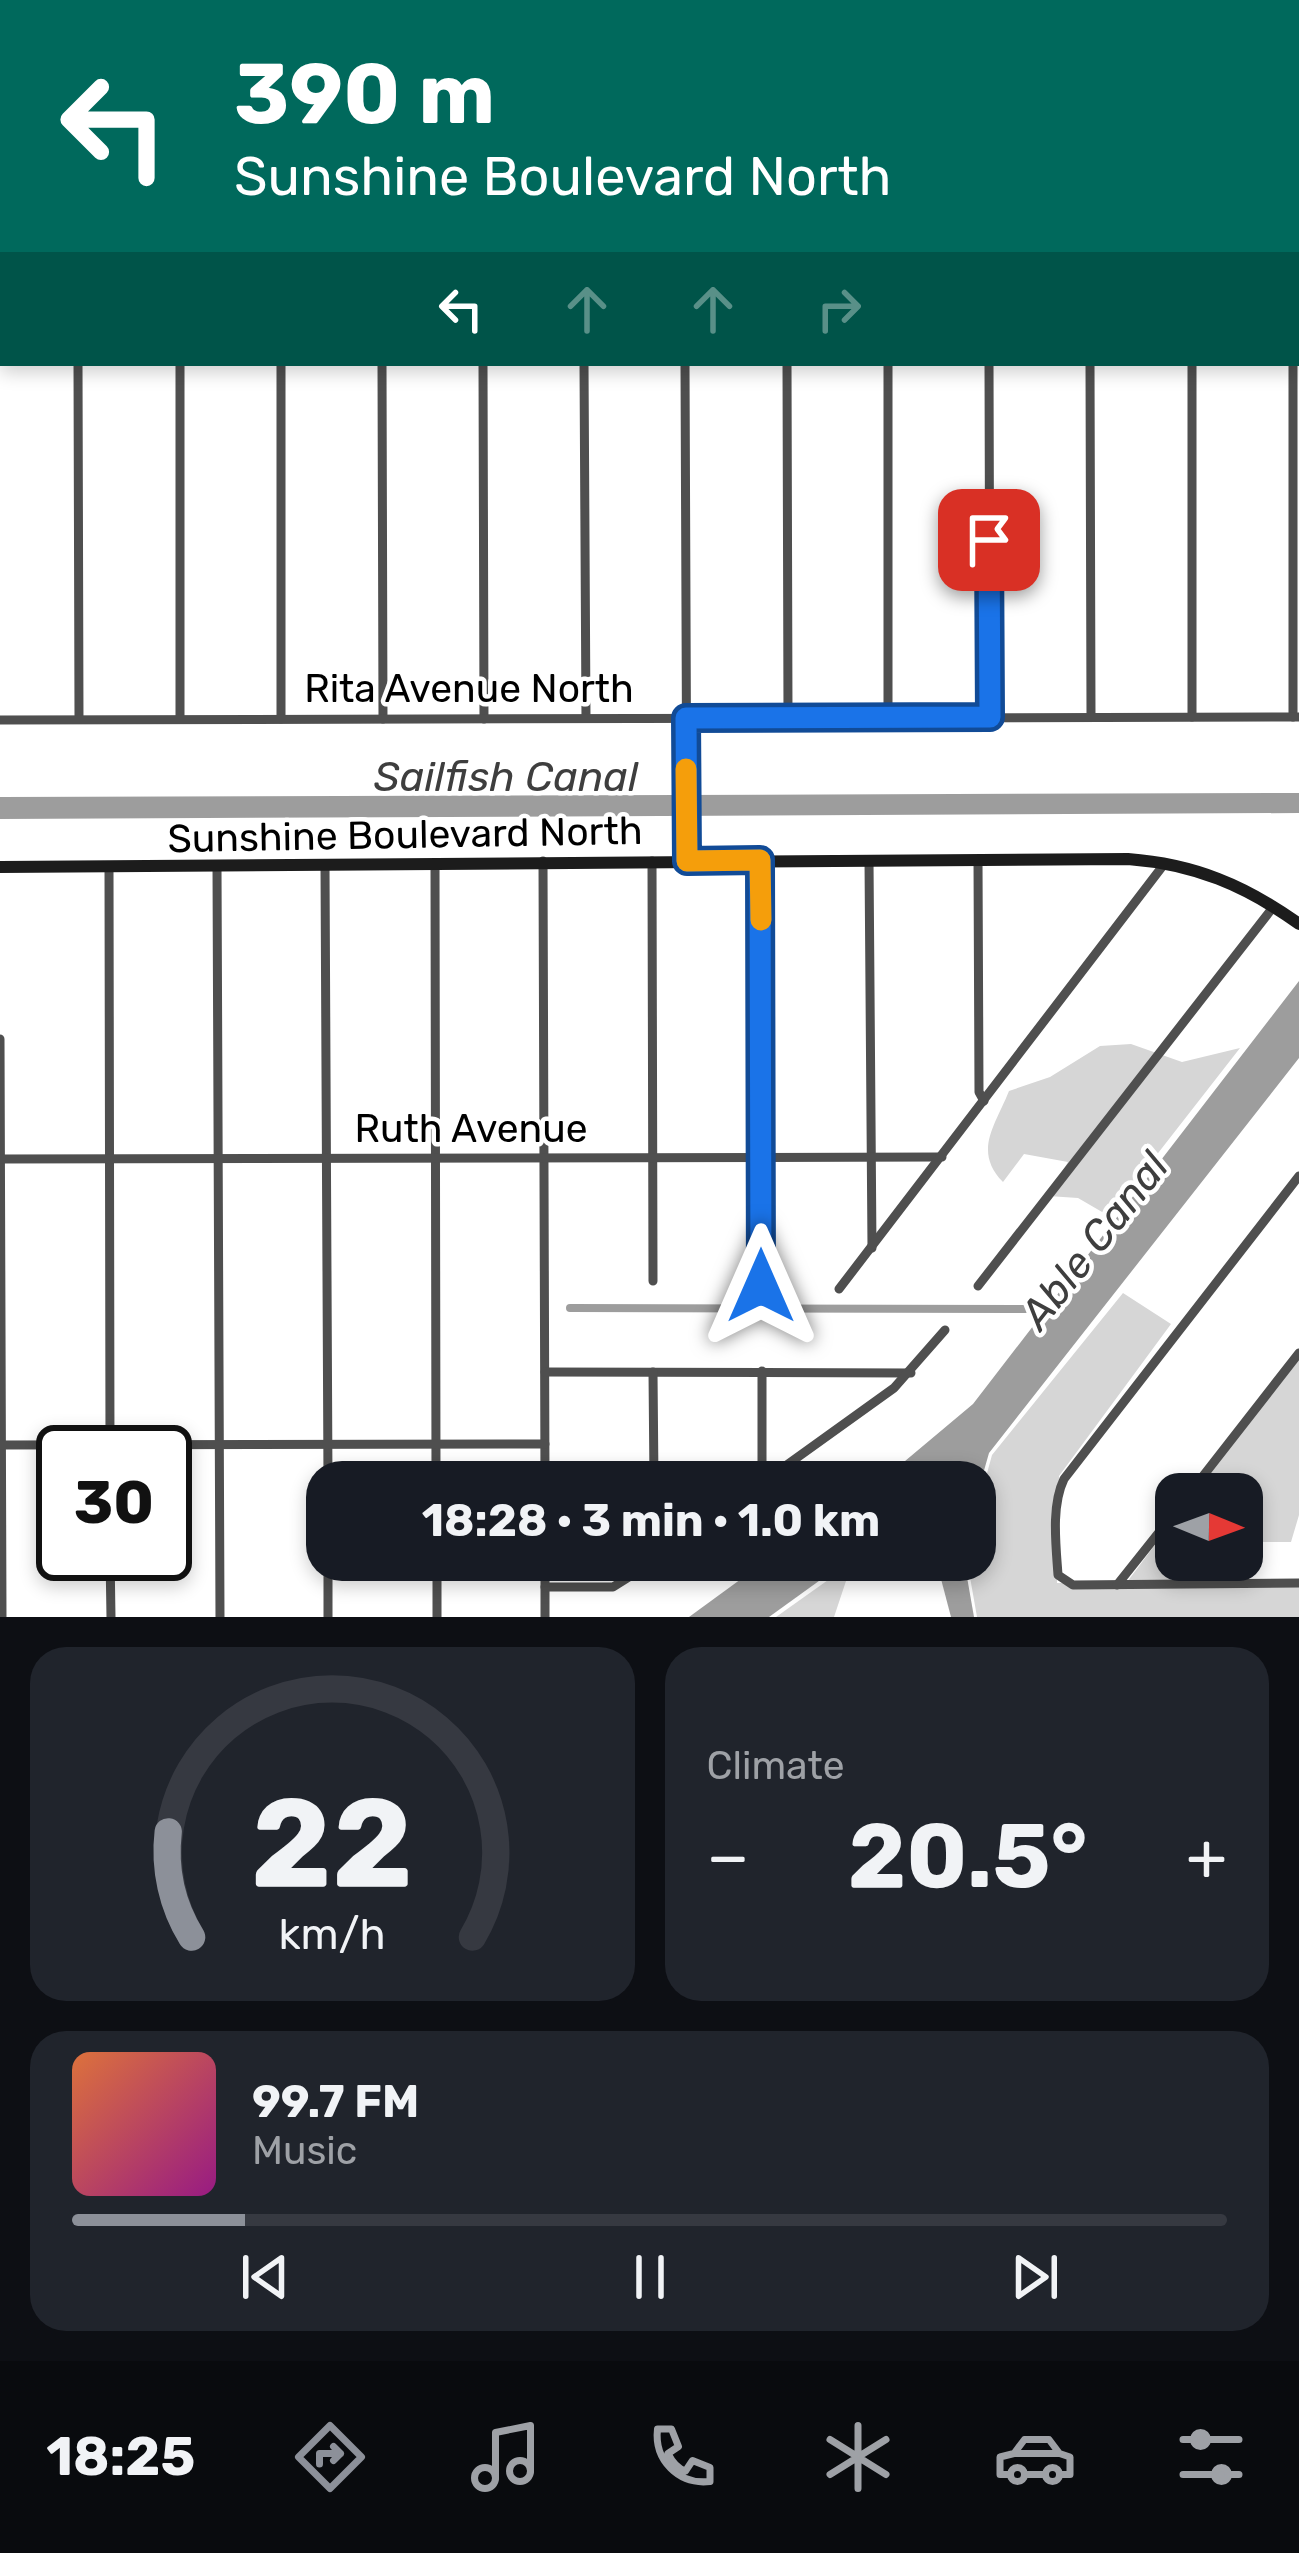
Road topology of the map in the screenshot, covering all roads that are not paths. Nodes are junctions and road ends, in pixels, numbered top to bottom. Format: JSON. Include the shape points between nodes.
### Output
{"nodes":[{"id":1,"x":78,"y":366,"type":"edge"},
{"id":2,"x":180,"y":366,"type":"edge"},
{"id":3,"x":281,"y":366,"type":"edge"},
{"id":4,"x":382,"y":366,"type":"edge"},
{"id":5,"x":483,"y":366,"type":"edge"},
{"id":6,"x":584,"y":366,"type":"edge"},
{"id":7,"x":686,"y":366,"type":"edge"},
{"id":8,"x":787,"y":366,"type":"edge"},
{"id":9,"x":888,"y":366,"type":"edge"},
{"id":10,"x":989,"y":366,"type":"edge"},
{"id":11,"x":1090,"y":366,"type":"edge"},
{"id":12,"x":1192,"y":366,"type":"edge"},
{"id":13,"x":1293,"y":366,"type":"edge"},
{"id":14,"x":990,"y":717,"type":"junction"},
{"id":15,"x":1091,"y":717,"type":"junction"},
{"id":16,"x":1192,"y":717,"type":"junction"},
{"id":17,"x":1296,"y":717,"type":"edge"},
{"id":18,"x":281,"y":718,"type":"junction"},
{"id":19,"x":586,"y":718,"type":"junction"},
{"id":20,"x":686,"y":718,"type":"junction"},
{"id":21,"x":788,"y":718,"type":"junction"},
{"id":22,"x":888,"y":718,"type":"junction"},
{"id":23,"x":80,"y":719,"type":"junction"},
{"id":24,"x":180,"y":719,"type":"junction"},
{"id":25,"x":383,"y":719,"type":"junction"},
{"id":26,"x":484,"y":719,"type":"junction"},
{"id":27,"x":0,"y":720,"type":"edge"},
{"id":28,"x":760,"y":860,"type":"junction"},
{"id":29,"x":869,"y":860,"type":"junction"},
{"id":30,"x":978,"y":860,"type":"junction"},
{"id":31,"x":543,"y":861,"type":"junction"},
{"id":32,"x":652,"y":861,"type":"junction"},
{"id":33,"x":687,"y":861,"type":"junction"},
{"id":34,"x":1165,"y":862,"type":"junction"},
{"id":35,"x":435,"y":863,"type":"junction"},
{"id":36,"x":326,"y":865,"type":"junction"},
{"id":37,"x":217,"y":866,"type":"junction"},
{"id":38,"x":0,"y":867,"type":"edge"},
{"id":39,"x":109,"y":867,"type":"junction"},
{"id":40,"x":1274,"y":906,"type":"junction"},
{"id":41,"x":1299,"y":924,"type":"edge"},
{"id":42,"x":0,"y":1039,"type":"edge"},
{"id":43,"x":985,"y":1101,"type":"junction"},
{"id":44,"x":870,"y":1156,"type":"junction"},
{"id":45,"x":544,"y":1157,"type":"junction"},
{"id":46,"x":653,"y":1157,"type":"junction"},
{"id":47,"x":761,"y":1157,"type":"junction"},
{"id":48,"x":942,"y":1157,"type":"junction"},
{"id":49,"x":326,"y":1158,"type":"junction"},
{"id":50,"x":435,"y":1158,"type":"junction"},
{"id":51,"x":0,"y":1159,"type":"edge"},
{"id":52,"x":109,"y":1159,"type":"junction"},
{"id":53,"x":218,"y":1159,"type":"junction"},
{"id":54,"x":1299,"y":1176,"type":"edge"},
{"id":55,"x":872,"y":1248,"type":"junction"},
{"id":56,"x":653,"y":1281,"type":"dead end"},
{"id":57,"x":761,"y":1286,"type":"dead end"},
{"id":58,"x":978,"y":1286,"type":"dead end"},
{"id":59,"x":839,"y":1289,"type":"dead end"},
{"id":60,"x":944,"y":1330,"type":"dead end"},
{"id":61,"x":1299,"y":1353,"type":"edge"},
{"id":62,"x":762,"y":1371,"type":"junction"},
{"id":63,"x":545,"y":1372,"type":"junction"},
{"id":64,"x":653,"y":1372,"type":"junction"},
{"id":65,"x":910,"y":1372,"type":"junction"},
{"id":66,"x":110,"y":1425,"type":"edge"},
{"id":67,"x":436,"y":1444,"type":"junction"},
{"id":68,"x":545,"y":1444,"type":"junction"},
{"id":69,"x":1,"y":1445,"type":"edge"},
{"id":70,"x":219,"y":1445,"type":"junction"},
{"id":71,"x":328,"y":1445,"type":"junction"},
{"id":72,"x":36,"y":1446,"type":"edge"},
{"id":73,"x":192,"y":1446,"type":"edge"},
{"id":74,"x":328,"y":1461,"type":"edge"},
{"id":75,"x":436,"y":1461,"type":"edge"},
{"id":76,"x":545,"y":1461,"type":"edge"},
{"id":77,"x":654,"y":1461,"type":"edge"},
{"id":78,"x":763,"y":1461,"type":"edge"},
{"id":79,"x":791,"y":1461,"type":"edge"},
{"id":80,"x":1205,"y":1473,"type":"edge"},
{"id":81,"x":1155,"y":1537,"type":"edge"},
{"id":82,"x":110,"y":1581,"type":"edge"},
{"id":83,"x":328,"y":1581,"type":"edge"},
{"id":84,"x":437,"y":1581,"type":"edge"},
{"id":85,"x":545,"y":1581,"type":"edge"},
{"id":86,"x":622,"y":1581,"type":"edge"},
{"id":87,"x":1299,"y":1583,"type":"edge"},
{"id":88,"x":1117,"y":1585,"type":"junction"},
{"id":89,"x":545,"y":1587,"type":"junction"},
{"id":90,"x":2,"y":1617,"type":"edge"},
{"id":91,"x":111,"y":1617,"type":"edge"},
{"id":92,"x":220,"y":1617,"type":"edge"},
{"id":93,"x":328,"y":1617,"type":"edge"},
{"id":94,"x":437,"y":1617,"type":"edge"},
{"id":95,"x":545,"y":1617,"type":"edge"}],
"edges":[{"from":1,"to":23,"type":"street"},
{"from":2,"to":24,"type":"street"},
{"from":3,"to":18,"type":"street"},
{"from":4,"to":25,"type":"street"},
{"from":5,"to":26,"type":"street"},
{"from":6,"to":19,"type":"street"},
{"from":7,"to":20,"type":"street"},
{"from":8,"to":21,"type":"street"},
{"from":9,"to":22,"type":"street"},
{"from":10,"to":14,"type":"street"},
{"from":11,"to":15,"type":"street"},
{"from":12,"to":16,"type":"street"},
{"from":13,"to":17,"type":"street"},
{"from":14,"to":15,"type":"street","name":"Rita Avenue North"},
{"from":14,"to":22,"type":"street","name":"Rita Avenue North"},
{"from":15,"to":16,"type":"street","name":"Rita Avenue North"},
{"from":16,"to":17,"type":"street","name":"Rita Avenue North"},
{"from":18,"to":24,"type":"street","name":"Rita Avenue North"},
{"from":18,"to":25,"type":"street","name":"Rita Avenue North"},
{"from":19,"to":20,"type":"street","name":"Rita Avenue North"},
{"from":19,"to":26,"type":"street","name":"Rita Avenue North"},
{"from":20,"to":21,"type":"street","name":"Rita Avenue North"},
{"from":20,"to":33,"type":"street"},
{"from":21,"to":22,"type":"street","name":"Rita Avenue North"},
{"from":23,"to":24,"type":"street","name":"Rita Avenue North"},
{"from":23,"to":27,"type":"street","name":"Rita Avenue North"},
{"from":25,"to":26,"type":"street","name":"Rita Avenue North"},
{"from":28,"to":29,"type":"street","name":"Sunshine Boulevard North"},
{"from":28,"to":33,"type":"street","name":"Sunshine Boulevard North"},
{"from":28,"to":47,"type":"street"},
{"from":29,"to":30,"type":"street","name":"Sunshine Boulevard North"},
{"from":29,"to":44,"type":"street"},
{"from":30,"to":34,"type":"street","name":"Sunshine Boulevard North"},
{"from":30,"to":43,"type":"street"},
{"from":31,"to":32,"type":"street","name":"Sunshine Boulevard North"},
{"from":31,"to":35,"type":"street","name":"Sunshine Boulevard North"},
{"from":31,"to":45,"type":"street"},
{"from":32,"to":33,"type":"street","name":"Sunshine Boulevard North"},
{"from":32,"to":46,"type":"street"},
{"from":34,"to":40,"type":"street","name":"Sunshine Boulevard North","via":[[1228,880]]},
{"from":34,"to":43,"type":"street"},
{"from":35,"to":36,"type":"street","name":"Sunshine Boulevard North"},
{"from":35,"to":50,"type":"street"},
{"from":36,"to":37,"type":"street","name":"Sunshine Boulevard North"},
{"from":36,"to":49,"type":"street"},
{"from":37,"to":39,"type":"street","name":"Sunshine Boulevard North"},
{"from":37,"to":53,"type":"street"},
{"from":38,"to":39,"type":"street","name":"Sunshine Boulevard North"},
{"from":39,"to":52,"type":"street"},
{"from":40,"to":41,"type":"street","name":"Sunshine Boulevard North"},
{"from":40,"to":58,"type":"street"},
{"from":42,"to":51,"type":"street"},
{"from":43,"to":48,"type":"street"},
{"from":44,"to":47,"type":"street","name":"Ruth Avenue"},
{"from":44,"to":48,"type":"street","name":"Ruth Avenue"},
{"from":44,"to":55,"type":"street"},
{"from":45,"to":46,"type":"street","name":"Ruth Avenue"},
{"from":45,"to":50,"type":"street","name":"Ruth Avenue"},
{"from":45,"to":63,"type":"street"},
{"from":46,"to":47,"type":"street","name":"Ruth Avenue"},
{"from":46,"to":56,"type":"street"},
{"from":47,"to":57,"type":"street"},
{"from":48,"to":55,"type":"street"},
{"from":49,"to":50,"type":"street","name":"Ruth Avenue"},
{"from":49,"to":53,"type":"street","name":"Ruth Avenue"},
{"from":49,"to":71,"type":"street"},
{"from":50,"to":67,"type":"street"},
{"from":51,"to":52,"type":"street","name":"Ruth Avenue"},
{"from":51,"to":69,"type":"street"},
{"from":52,"to":53,"type":"street","name":"Ruth Avenue"},
{"from":52,"to":66,"type":"street"},
{"from":53,"to":70,"type":"street"},
{"from":54,"to":88,"type":"street","via":[[1064,1478],[1058,1575],[1073,1585]]},
{"from":55,"to":59,"type":"street"},
{"from":60,"to":65,"type":"street"},
{"from":61,"to":80,"type":"street"},
{"from":62,"to":64,"type":"street"},
{"from":62,"to":65,"type":"street"},
{"from":62,"to":78,"type":"street"},
{"from":63,"to":64,"type":"street"},
{"from":63,"to":68,"type":"street"},
{"from":64,"to":77,"type":"street"},
{"from":65,"to":79,"type":"street"},
{"from":67,"to":68,"type":"street"},
{"from":67,"to":71,"type":"street"},
{"from":67,"to":75,"type":"street"},
{"from":68,"to":76,"type":"street"},
{"from":69,"to":72,"type":"street"},
{"from":69,"to":90,"type":"street"},
{"from":70,"to":71,"type":"street"},
{"from":70,"to":73,"type":"street"},
{"from":70,"to":92,"type":"street"},
{"from":71,"to":74,"type":"street"},
{"from":81,"to":88,"type":"street"},
{"from":82,"to":91,"type":"street"},
{"from":83,"to":93,"type":"street"},
{"from":84,"to":94,"type":"street"},
{"from":85,"to":89,"type":"street"},
{"from":86,"to":89,"type":"street"},
{"from":87,"to":88,"type":"street"},
{"from":89,"to":95,"type":"street"}]}
